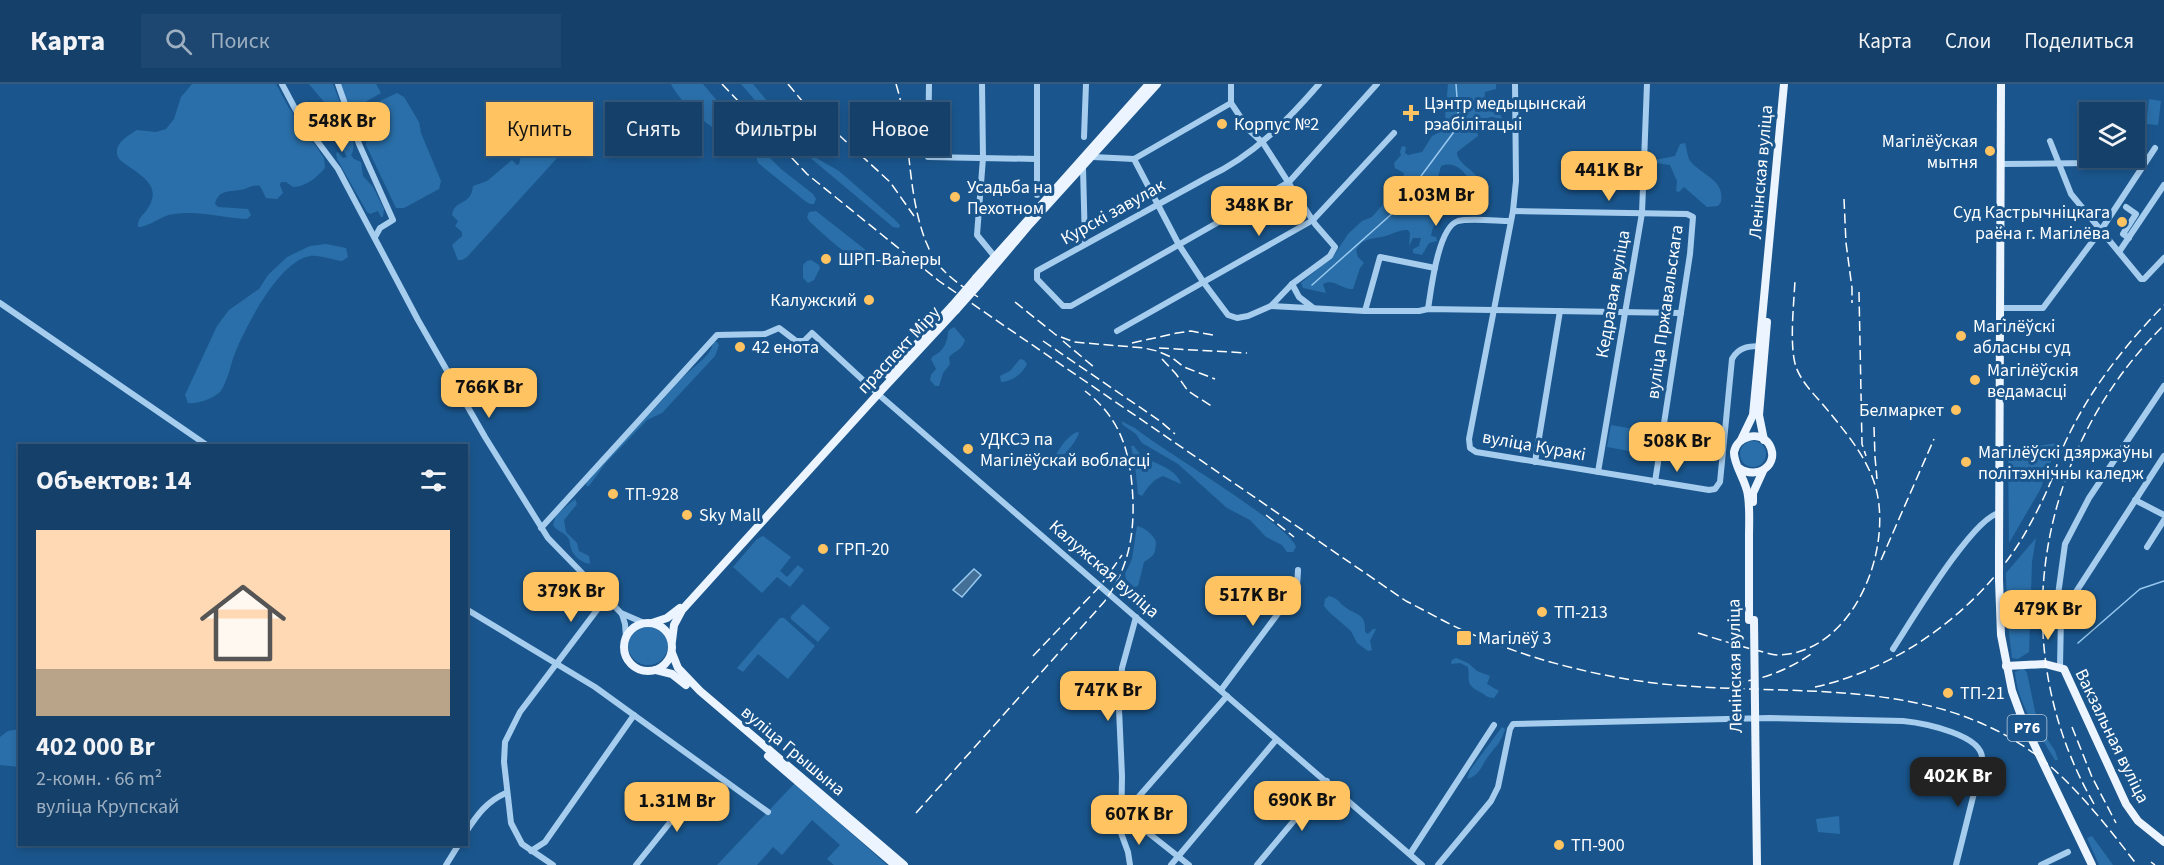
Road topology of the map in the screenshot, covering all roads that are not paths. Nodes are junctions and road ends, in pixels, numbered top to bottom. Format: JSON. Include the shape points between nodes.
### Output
{"nodes":[{"id":1,"x":282,"y":84,"type":"edge"},
{"id":2,"x":338,"y":84,"type":"edge"},
{"id":3,"x":929,"y":84,"type":"edge"},
{"id":4,"x":981,"y":84,"type":"edge"},
{"id":5,"x":1037,"y":84,"type":"edge"},
{"id":6,"x":1086,"y":84,"type":"edge"},
{"id":7,"x":1149,"y":84,"type":"edge"},
{"id":8,"x":1157,"y":84,"type":"edge"},
{"id":9,"x":1231,"y":84,"type":"edge"},
{"id":10,"x":1319,"y":84,"type":"edge"},
{"id":11,"x":1377,"y":84,"type":"edge"},
{"id":12,"x":1515,"y":84,"type":"edge"},
{"id":13,"x":1647,"y":84,"type":"edge"},
{"id":14,"x":1786,"y":84,"type":"edge"},
{"id":15,"x":2001,"y":84,"type":"edge"},
{"id":16,"x":1231,"y":103,"type":"junction"},
{"id":17,"x":1394,"y":133,"type":"dead end"},
{"id":18,"x":1084,"y":137,"type":"dead end"},
{"id":19,"x":2050,"y":141,"type":"dead end"},
{"id":20,"x":1263,"y":143,"type":"junction"},
{"id":21,"x":2155,"y":148,"type":"dead end"},
{"id":22,"x":1093,"y":157,"type":"junction"},
{"id":23,"x":983,"y":158,"type":"junction"},
{"id":24,"x":1037,"y":159,"type":"junction"},
{"id":25,"x":1134,"y":159,"type":"junction"},
{"id":26,"x":2001,"y":164,"type":"junction"},
{"id":27,"x":2079,"y":164,"type":"edge"},
{"id":28,"x":2058,"y":165,"type":"junction"},
{"id":29,"x":1083,"y":168,"type":"junction"},
{"id":30,"x":1289,"y":182,"type":"junction"},
{"id":31,"x":2164,"y":185,"type":"edge"},
{"id":32,"x":1037,"y":195,"type":"dead end"},
{"id":33,"x":1157,"y":205,"type":"junction"},
{"id":34,"x":2126,"y":207,"type":"dead end"},
{"id":35,"x":1513,"y":211,"type":"junction"},
{"id":36,"x":1642,"y":213,"type":"junction"},
{"id":37,"x":1313,"y":220,"type":"junction"},
{"id":38,"x":1510,"y":221,"type":"junction"},
{"id":39,"x":2100,"y":230,"type":"junction"},
{"id":40,"x":375,"y":237,"type":"junction"},
{"id":41,"x":2129,"y":238,"type":"junction"},
{"id":42,"x":1085,"y":244,"type":"junction"},
{"id":43,"x":1179,"y":245,"type":"junction"},
{"id":44,"x":2119,"y":252,"type":"junction"},
{"id":45,"x":995,"y":256,"type":"junction"},
{"id":46,"x":2164,"y":258,"type":"edge"},
{"id":47,"x":1435,"y":268,"type":"junction"},
{"id":48,"x":978,"y":281,"type":"junction"},
{"id":49,"x":1204,"y":283,"type":"junction"},
{"id":50,"x":1292,"y":284,"type":"junction"},
{"id":51,"x":0,"y":303,"type":"edge"},
{"id":52,"x":1271,"y":306,"type":"junction"},
{"id":53,"x":1313,"y":308,"type":"junction"},
{"id":54,"x":2000,"y":308,"type":"junction"},
{"id":55,"x":1428,"y":309,"type":"junction"},
{"id":56,"x":1365,"y":311,"type":"junction"},
{"id":57,"x":1494,"y":311,"type":"junction"},
{"id":58,"x":1560,"y":311,"type":"junction"},
{"id":59,"x":1626,"y":311,"type":"junction"},
{"id":60,"x":1681,"y":313,"type":"junction"},
{"id":61,"x":1117,"y":332,"type":"dead end"},
{"id":62,"x":1762,"y":346,"type":"junction"},
{"id":63,"x":2164,"y":386,"type":"edge"},
{"id":64,"x":876,"y":392,"type":"junction"},
{"id":65,"x":1741,"y":440,"type":"junction"},
{"id":66,"x":1764,"y":440,"type":"junction"},
{"id":67,"x":205,"y":444,"type":"edge"},
{"id":68,"x":2164,"y":456,"type":"edge"},
{"id":69,"x":1535,"y":462,"type":"junction"},
{"id":70,"x":1739,"y":468,"type":"junction"},
{"id":71,"x":1763,"y":471,"type":"junction"},
{"id":72,"x":1598,"y":472,"type":"junction"},
{"id":73,"x":1655,"y":482,"type":"junction"},
{"id":74,"x":2135,"y":500,"type":"junction"},
{"id":75,"x":2000,"y":513,"type":"junction"},
{"id":76,"x":2164,"y":515,"type":"edge"},
{"id":77,"x":2164,"y":520,"type":"edge"},
{"id":78,"x":541,"y":528,"type":"junction"},
{"id":79,"x":2147,"y":547,"type":"dead end"},
{"id":80,"x":1298,"y":570,"type":"dead end"},
{"id":81,"x":606,"y":598,"type":"junction"},
{"id":82,"x":468,"y":610,"type":"edge"},
{"id":83,"x":621,"y":614,"type":"junction"},
{"id":84,"x":2061,"y":615,"type":"junction"},
{"id":85,"x":1136,"y":617,"type":"junction"},
{"id":86,"x":1752,"y":620,"type":"junction"},
{"id":87,"x":648,"y":623,"type":"junction"},
{"id":88,"x":626,"y":637,"type":"junction"},
{"id":89,"x":672,"y":641,"type":"junction"},
{"id":90,"x":1893,"y":649,"type":"dead end"},
{"id":91,"x":672,"y":653,"type":"junction"},
{"id":92,"x":556,"y":663,"type":"junction"},
{"id":93,"x":2006,"y":666,"type":"junction"},
{"id":94,"x":2060,"y":667,"type":"junction"},
{"id":95,"x":656,"y":670,"type":"junction"},
{"id":96,"x":1221,"y":690,"type":"junction"},
{"id":97,"x":1227,"y":696,"type":"junction"},
{"id":98,"x":634,"y":715,"type":"junction"},
{"id":99,"x":1494,"y":725,"type":"dead end"},
{"id":100,"x":1276,"y":740,"type":"junction"},
{"id":101,"x":1327,"y":781,"type":"junction"},
{"id":102,"x":699,"y":786,"type":"dead end"},
{"id":103,"x":1754,"y":792,"type":"junction"},
{"id":104,"x":506,"y":793,"type":"junction"},
{"id":105,"x":768,"y":812,"type":"dead end"},
{"id":106,"x":1122,"y":812,"type":"junction"},
{"id":107,"x":468,"y":829,"type":"edge"},
{"id":108,"x":2164,"y":842,"type":"edge"},
{"id":109,"x":458,"y":846,"type":"edge"},
{"id":110,"x":2068,"y":852,"type":"dead end"},
{"id":111,"x":536,"y":854,"type":"junction"},
{"id":112,"x":1410,"y":854,"type":"junction"},
{"id":113,"x":1178,"y":856,"type":"junction"},
{"id":114,"x":446,"y":865,"type":"edge"},
{"id":115,"x":553,"y":865,"type":"edge"},
{"id":116,"x":636,"y":865,"type":"edge"},
{"id":117,"x":895,"y":865,"type":"edge"},
{"id":118,"x":904,"y":865,"type":"edge"},
{"id":119,"x":1130,"y":865,"type":"edge"},
{"id":120,"x":1171,"y":865,"type":"edge"},
{"id":121,"x":1189,"y":865,"type":"edge"},
{"id":122,"x":1257,"y":865,"type":"edge"},
{"id":123,"x":1422,"y":865,"type":"edge"},
{"id":124,"x":1438,"y":865,"type":"edge"},
{"id":125,"x":1752,"y":865,"type":"edge"},
{"id":126,"x":1757,"y":865,"type":"edge"},
{"id":127,"x":1956,"y":865,"type":"edge"},
{"id":128,"x":2041,"y":865,"type":"edge"},
{"id":129,"x":2092,"y":865,"type":"edge"}],
"edges":[{"from":1,"to":40,"type":"street","via":[[300,118],[339,169]]},
{"from":2,"to":40,"type":"street","via":[[359,144],[393,220],[380,228]]},
{"from":3,"to":23,"type":"street","via":[[928,157]]},
{"from":4,"to":23,"type":"street"},
{"from":5,"to":24,"type":"street"},
{"from":6,"to":18,"type":"street"},
{"from":7,"to":45,"type":"main road","name":"праспект Міру"},
{"from":8,"to":22,"type":"main road","name":"праспект Міру"},
{"from":9,"to":16,"type":"street"},
{"from":10,"to":20,"type":"street","name":"Курскі завулак"},
{"from":11,"to":30,"type":"street"},
{"from":12,"to":35,"type":"street"},
{"from":13,"to":36,"type":"street","name":"Кедравая вуліца"},
{"from":14,"to":62,"type":"main road","name":"Ленінская вуліца"},
{"from":15,"to":26,"type":"main road","number":"Р76"},
{"from":16,"to":20,"type":"street"},
{"from":16,"to":25,"type":"street"},
{"from":17,"to":37,"type":"street"},
{"from":19,"to":28,"type":"street"},
{"from":20,"to":30,"type":"street"},
{"from":20,"to":33,"type":"street","name":"Курскі завулак","via":[[1227,168]]},
{"from":21,"to":39,"type":"street"},
{"from":22,"to":25,"type":"street"},
{"from":22,"to":29,"type":"main road","name":"праспект Міру"},
{"from":23,"to":24,"type":"street"},
{"from":23,"to":45,"type":"street","via":[[976,235]]},
{"from":24,"to":32,"type":"street"},
{"from":25,"to":33,"type":"street"},
{"from":26,"to":28,"type":"street"},
{"from":26,"to":54,"type":"main road","number":"Р76"},
{"from":27,"to":28,"type":"street"},
{"from":28,"to":39,"type":"street","via":[[2070,194]]},
{"from":29,"to":42,"type":"street"},
{"from":29,"to":48,"type":"main road","name":"праспект Міру"},
{"from":30,"to":37,"type":"street"},
{"from":30,"to":43,"type":"street"},
{"from":31,"to":41,"type":"street"},
{"from":33,"to":42,"type":"street","name":"Курскі завулак"},
{"from":33,"to":43,"type":"street"},
{"from":34,"to":41,"type":"street","via":[[2136,214],[2123,234]]},
{"from":35,"to":36,"type":"street"},
{"from":35,"to":38,"type":"street"},
{"from":36,"to":59,"type":"street","name":"Кедравая вуліца"},
{"from":36,"to":60,"type":"street","name":"вуліца Пржавальскага","via":[[1693,217]]},
{"from":37,"to":49,"type":"street"},
{"from":37,"to":50,"type":"street","via":[[1335,247]]},
{"from":38,"to":47,"type":"street","via":[[1455,222],[1443,240]]},
{"from":38,"to":57,"type":"street"},
{"from":39,"to":44,"type":"street"},
{"from":39,"to":54,"type":"street","via":[[2043,308]]},
{"from":40,"to":78,"type":"street","via":[[418,320]]},
{"from":41,"to":44,"type":"street"},
{"from":42,"to":43,"type":"street","name":"Курскі завулак","via":[[1037,271],[1037,279],[1063,306],[1071,306]]},
{"from":43,"to":49,"type":"street"},
{"from":44,"to":46,"type":"street","via":[[2141,279]]},
{"from":45,"to":48,"type":"main road","name":"праспект Міру"},
{"from":47,"to":55,"type":"street"},
{"from":47,"to":56,"type":"street","via":[[1380,257]]},
{"from":48,"to":64,"type":"main road","name":"праспект Міру","bridge":true},
{"from":49,"to":52,"type":"street","via":[[1224,312],[1237,318]]},
{"from":49,"to":61,"type":"street"},
{"from":50,"to":52,"type":"street"},
{"from":50,"to":53,"type":"street","via":[[1299,297]]},
{"from":51,"to":67,"type":"street"},
{"from":52,"to":53,"type":"street"},
{"from":53,"to":56,"type":"street"},
{"from":54,"to":75,"type":"main road","number":"Р76"},
{"from":55,"to":56,"type":"street"},
{"from":55,"to":57,"type":"street"},
{"from":57,"to":58,"type":"street"},
{"from":57,"to":69,"type":"street","name":"вуліца Куракі","via":[[1470,447],[1476,452]]},
{"from":58,"to":59,"type":"street"},
{"from":58,"to":69,"type":"street"},
{"from":59,"to":60,"type":"street"},
{"from":59,"to":72,"type":"street","name":"Кедравая вуліца"},
{"from":60,"to":73,"type":"street","name":"вуліца Пржавальскага"},
{"from":62,"to":65,"type":"main road","name":"Ленінская вуліца","via":[[1753,415]]},
{"from":62,"to":66,"type":"main road","name":"Ленінская вуліца","via":[[1759,415]]},
{"from":62,"to":73,"type":"street","name":"вуліца Куракі","via":[[1740,348],[1732,358],[1718,486],[1709,490]]},
{"from":63,"to":84,"type":"street","name":"Вакзальная вуліца","via":[[2069,532],[2059,578]]},
{"from":64,"to":78,"type":"street","name":"Калужская вуліца","via":[[812,333],[804,341],[796,341],[779,328],[765,334],[717,335]]},
{"from":64,"to":85,"type":"street","name":"Калужская вуліца"},
{"from":64,"to":87,"type":"main road","name":"праспект Міру","via":[[681,607],[667,618]]},
{"from":64,"to":89,"type":"main road","name":"праспект Міру","via":[[682,610],[674,625]]},
{"from":65,"to":66,"type":"main road","via":[[1753,436]]},
{"from":65,"to":70,"type":"main road","via":[[1734,456]]},
{"from":66,"to":71,"type":"main road","via":[[1772,456]]},
{"from":68,"to":74,"type":"street"},
{"from":69,"to":72,"type":"street","name":"вуліца Куракі"},
{"from":70,"to":71,"type":"main road","via":[[1751,473]]},
{"from":70,"to":86,"type":"main road","name":"Ленінская вуліца","via":[[1748,494]]},
{"from":71,"to":86,"type":"main road","name":"Ленінская вуліца","via":[[1753,493]]},
{"from":72,"to":73,"type":"street","name":"вуліца Куракі"},
{"from":74,"to":76,"type":"street"},
{"from":74,"to":84,"type":"street"},
{"from":75,"to":90,"type":"street","via":[[1986,519],[1963,545]]},
{"from":75,"to":93,"type":"main road","number":"Р76","bridge":true,"via":[[2000,624]]},
{"from":77,"to":79,"type":"street"},
{"from":78,"to":81,"type":"street"},
{"from":80,"to":96,"type":"street","via":[[1297,588]]},
{"from":81,"to":83,"type":"street"},
{"from":81,"to":92,"type":"street"},
{"from":82,"to":92,"type":"street"},
{"from":83,"to":87,"type":"street"},
{"from":83,"to":88,"type":"street"},
{"from":84,"to":94,"type":"street","name":"Вакзальная вуліца"},
{"from":85,"to":96,"type":"street","name":"Калужская вуліца"},
{"from":85,"to":106,"type":"street","via":[[1120,686]]},
{"from":86,"to":103,"type":"main road","name":"Ленінская вуліца","bridge":true},
{"from":87,"to":88,"type":"main road","via":[[633,627]]},
{"from":87,"to":89,"type":"main road","via":[[663,628]]},
{"from":88,"to":95,"type":"main road","via":[[624,649],[630,663],[644,671]]},
{"from":89,"to":91,"type":"main road"},
{"from":91,"to":95,"type":"main road"},
{"from":91,"to":118,"type":"main road","name":"вуліца Грышына","via":[[678,669],[695,687]]},
{"from":92,"to":98,"type":"street"},
{"from":92,"to":104,"type":"street","via":[[507,735],[503,756]]},
{"from":93,"to":94,"type":"main road","name":"Вакзальная вуліца"},
{"from":93,"to":129,"type":"main road","number":"Р76","via":[[2023,721]]},
{"from":94,"to":108,"type":"main road","name":"Вакзальная вуліца","via":[[2067,673],[2128,809]]},
{"from":95,"to":117,"type":"main road","name":"вуліца Грышына","via":[[680,679]]},
{"from":96,"to":97,"type":"street","name":"Калужская вуліца"},
{"from":97,"to":100,"type":"street","name":"Калужская вуліца"},
{"from":97,"to":106,"type":"street"},
{"from":98,"to":105,"type":"street"},
{"from":98,"to":111,"type":"street"},
{"from":99,"to":112,"type":"street"},
{"from":100,"to":101,"type":"street","name":"Калужская вуліца"},
{"from":100,"to":113,"type":"street"},
{"from":101,"to":112,"type":"street","name":"Калужская вуліца"},
{"from":101,"to":122,"type":"street"},
{"from":102,"to":116,"type":"street"},
{"from":103,"to":125,"type":"main road","name":"Ленінская вуліца"},
{"from":103,"to":126,"type":"main road","name":"Ленінская вуліца"},
{"from":104,"to":107,"type":"street","via":[[492,800]]},
{"from":104,"to":111,"type":"street","via":[[514,832]]},
{"from":106,"to":113,"type":"street"},
{"from":106,"to":119,"type":"street","via":[[1121,833]]},
{"from":109,"to":114,"type":"street"},
{"from":110,"to":128,"type":"street"},
{"from":111,"to":115,"type":"street"},
{"from":112,"to":123,"type":"street","name":"Калужская вуліца"},
{"from":113,"to":120,"type":"street"},
{"from":113,"to":121,"type":"street"},
{"from":124,"to":127,"type":"street","via":[[1491,801],[1513,724],[1746,719],[1903,721],[1935,727],[1972,741],[1980,748],[1982,761]]}]}
